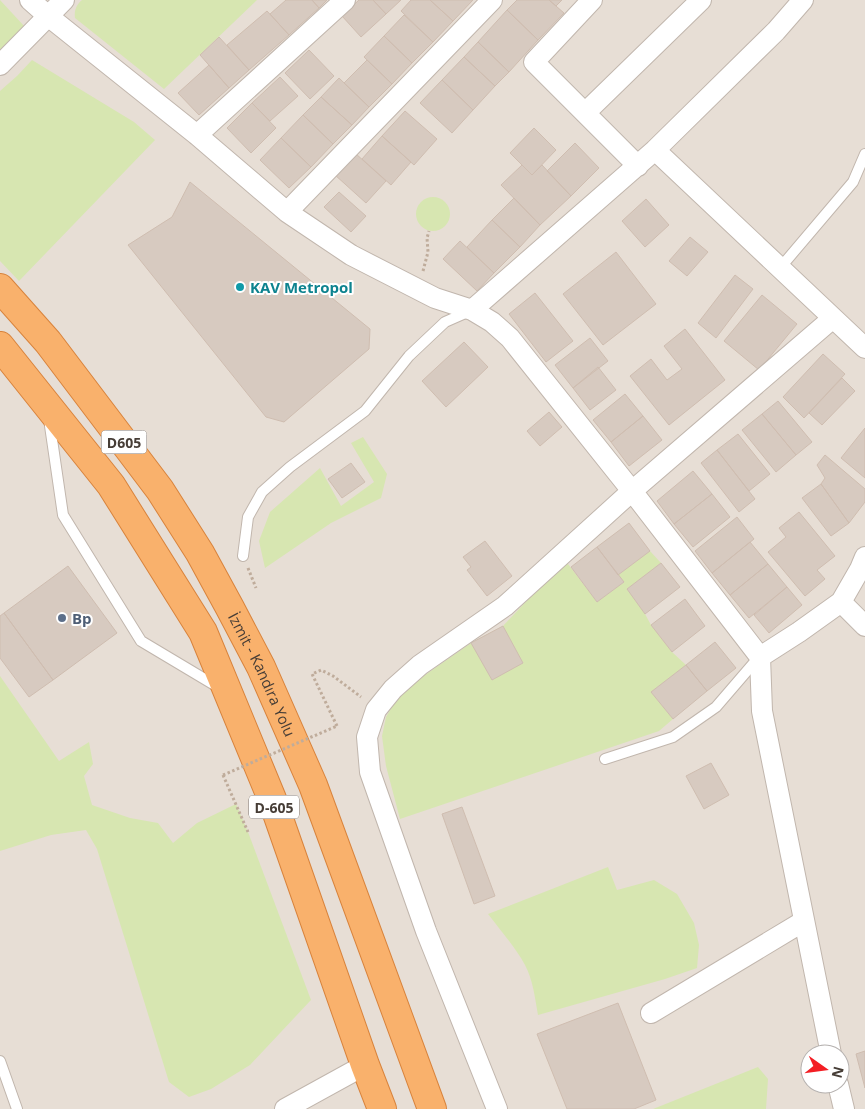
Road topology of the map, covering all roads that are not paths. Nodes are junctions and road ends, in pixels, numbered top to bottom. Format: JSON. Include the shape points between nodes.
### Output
{"nodes":[{"id":1,"x":30,"y":0,"type":"edge"},
{"id":2,"x":64,"y":0,"type":"edge"},
{"id":3,"x":346,"y":0,"type":"edge"},
{"id":4,"x":492,"y":0,"type":"edge"},
{"id":5,"x":592,"y":0,"type":"edge"},
{"id":6,"x":701,"y":0,"type":"edge"},
{"id":7,"x":803,"y":0,"type":"edge"},
{"id":8,"x":48,"y":16,"type":"junction"},
{"id":9,"x":0,"y":65,"type":"edge"},
{"id":10,"x":585,"y":113,"type":"junction"},
{"id":11,"x":197,"y":135,"type":"junction"},
{"id":12,"x":655,"y":150,"type":"junction"},
{"id":13,"x":865,"y":154,"type":"edge"},
{"id":14,"x":638,"y":166,"type":"junction"},
{"id":15,"x":287,"y":212,"type":"junction"},
{"id":16,"x":780,"y":268,"type":"junction"},
{"id":17,"x":0,"y":288,"type":"edge"},
{"id":18,"x":472,"y":310,"type":"junction"},
{"id":19,"x":833,"y":318,"type":"junction"},
{"id":20,"x":0,"y":346,"type":"edge"},
{"id":21,"x":865,"y":348,"type":"edge"},
{"id":22,"x":48,"y":406,"type":"junction"},
{"id":23,"x":632,"y":491,"type":"junction"},
{"id":24,"x":134,"y":521,"type":"joint"},
{"id":25,"x":243,"y":556,"type":"road end"},
{"id":26,"x":865,"y":557,"type":"edge"},
{"id":27,"x":840,"y":602,"type":"junction"},
{"id":28,"x":230,"y":608,"type":"joint"},
{"id":29,"x":865,"y":626,"type":"edge"},
{"id":30,"x":760,"y":657,"type":"junction"},
{"id":31,"x":228,"y":693,"type":"junction"},
{"id":32,"x":605,"y":759,"type":"dead end"},
{"id":33,"x":336,"y":847,"type":"junction"},
{"id":34,"x":804,"y":920,"type":"junction"},
{"id":35,"x":651,"y":1012,"type":"dead end"},
{"id":36,"x":830,"y":1044,"type":"edge"},
{"id":37,"x":0,"y":1061,"type":"edge"},
{"id":38,"x":365,"y":1065,"type":"junction"},
{"id":39,"x":840,"y":1094,"type":"edge"},
{"id":40,"x":17,"y":1109,"type":"edge"},
{"id":41,"x":285,"y":1109,"type":"edge"},
{"id":42,"x":382,"y":1109,"type":"edge"},
{"id":43,"x":432,"y":1109,"type":"edge"},
{"id":44,"x":452,"y":1109,"type":"edge"},
{"id":45,"x":497,"y":1109,"type":"edge"},
{"id":46,"x":844,"y":1109,"type":"edge"}],
"edges":[{"from":1,"to":8,"type":"street"},
{"from":2,"to":8,"type":"street"},
{"from":3,"to":11,"type":"street"},
{"from":4,"to":15,"type":"street"},
{"from":5,"to":10,"type":"street","via":[[534,62]]},
{"from":6,"to":10,"type":"street"},
{"from":7,"to":12,"type":"street","via":[[776,31]]},
{"from":8,"to":9,"type":"street"},
{"from":8,"to":11,"type":"street"},
{"from":10,"to":14,"type":"street"},
{"from":11,"to":15,"type":"street"},
{"from":12,"to":14,"type":"street"},
{"from":12,"to":16,"type":"street"},
{"from":13,"to":16,"type":"lane","via":[[853,182]]},
{"from":14,"to":18,"type":"street"},
{"from":15,"to":18,"type":"street","via":[[351,255],[435,298]]},
{"from":16,"to":19,"type":"street"},
{"from":17,"to":28,"type":"highway","name":"İzmit - Kandıra Yolu","number":"D605","via":[[48,342],[160,490]]},
{"from":18,"to":23,"type":"street","via":[[510,338]]},
{"from":18,"to":25,"type":"lane","via":[[445,322],[409,356],[365,411],[262,492],[248,517]]},
{"from":19,"to":21,"type":"street"},
{"from":19,"to":23,"type":"street"},
{"from":20,"to":22,"type":"highway","number":"D605"},
{"from":22,"to":24,"type":"highway","number":"D605","via":[[111,485]]},
{"from":22,"to":31,"type":"lane","via":[[63,515],[141,641]]},
{"from":23,"to":30,"type":"street"},
{"from":23,"to":45,"type":"street","via":[[506,606],[420,665],[393,689],[376,710],[367,738],[370,772],[426,931]]},
{"from":24,"to":31,"type":"highway","number":"D-605","via":[[203,632]]},
{"from":26,"to":27,"type":"street"},
{"from":27,"to":29,"type":"street"},
{"from":27,"to":30,"type":"street"},
{"from":28,"to":33,"type":"highway","name":"İzmit - Kandıra Yolu","number":"D-605","via":[[285,721]]},
{"from":30,"to":32,"type":"lane","via":[[716,707],[673,737]]},
{"from":30,"to":34,"type":"street","via":[[762,711]]},
{"from":31,"to":38,"type":"highway","number":"D-605","via":[[272,799]]},
{"from":33,"to":43,"type":"highway","name":"İzmit - Kandıra Yolu","number":"D-605"},
{"from":33,"to":44,"type":"highway"},
{"from":34,"to":35,"type":"street"},
{"from":34,"to":36,"type":"street"},
{"from":37,"to":40,"type":"lane"},
{"from":38,"to":41,"type":"street"},
{"from":38,"to":42,"type":"highway","number":"D-605"},
{"from":39,"to":46,"type":"street"}]}
